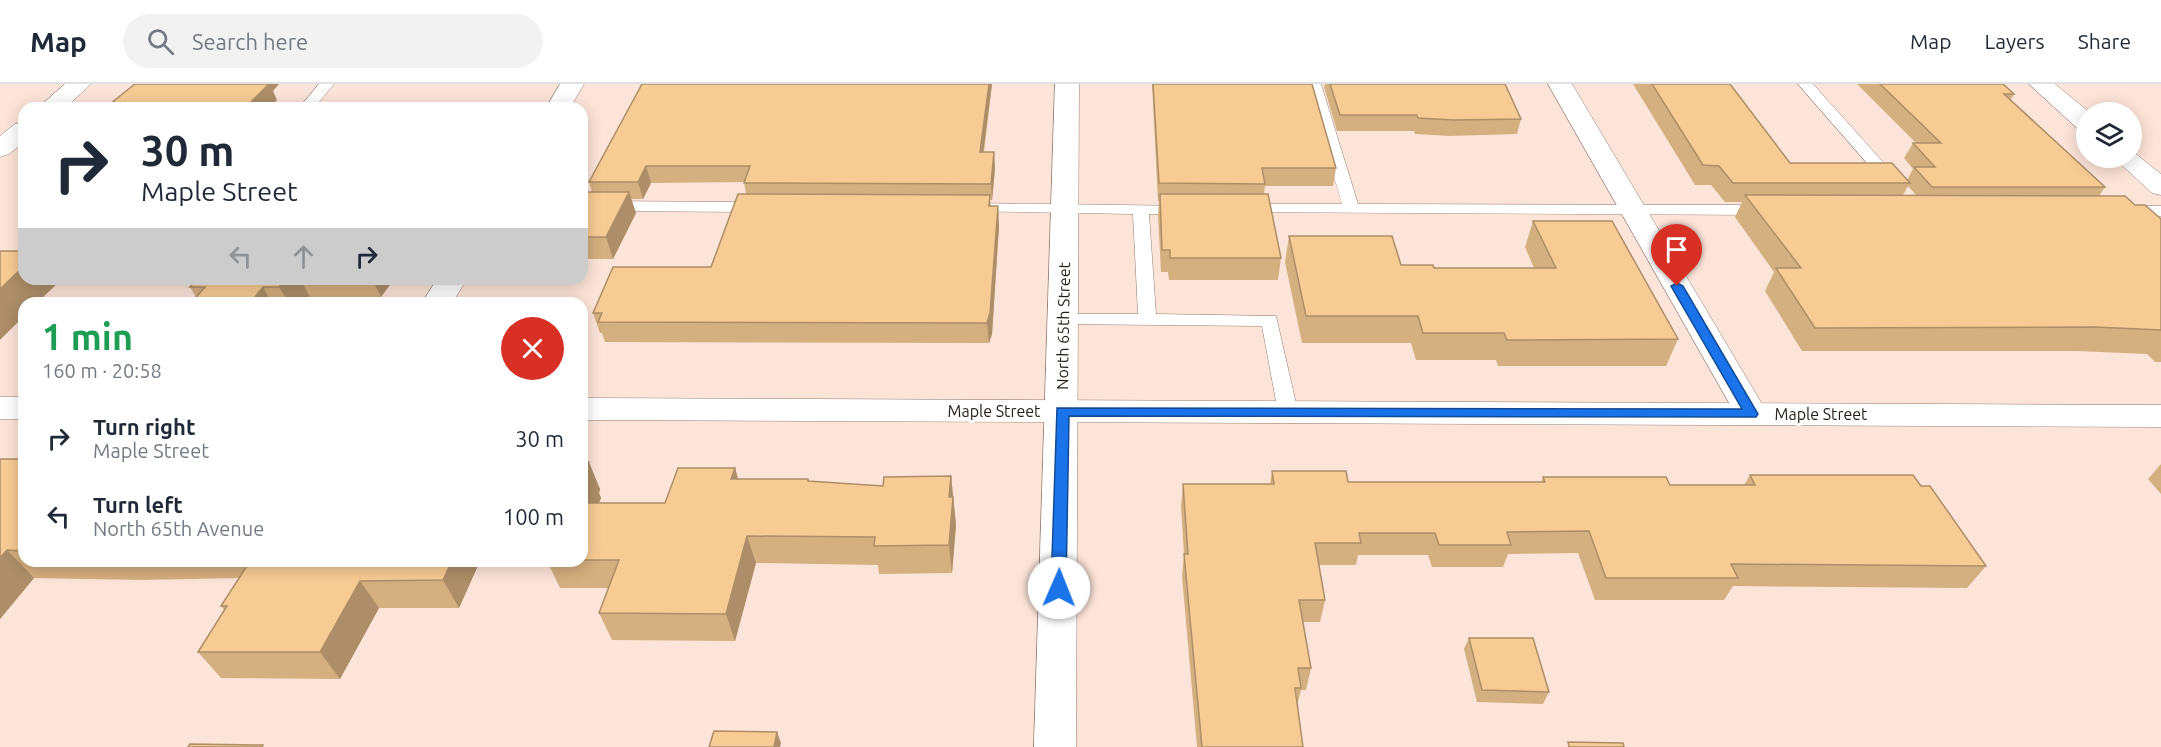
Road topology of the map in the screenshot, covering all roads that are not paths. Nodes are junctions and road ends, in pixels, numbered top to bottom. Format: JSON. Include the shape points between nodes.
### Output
{"nodes":[{"id":1,"x":79,"y":84,"type":"edge"},
{"id":2,"x":327,"y":84,"type":"edge"},
{"id":3,"x":572,"y":84,"type":"edge"},
{"id":4,"x":1066,"y":84,"type":"edge"},
{"id":5,"x":1314,"y":84,"type":"edge"},
{"id":6,"x":1560,"y":84,"type":"edge"},
{"id":7,"x":1805,"y":84,"type":"edge"},
{"id":8,"x":2041,"y":84,"type":"edge"},
{"id":9,"x":57,"y":102,"type":"edge"},
{"id":10,"x":311,"y":102,"type":"edge"},
{"id":11,"x":562,"y":102,"type":"edge"},
{"id":12,"x":2076,"y":114,"type":"edge"},
{"id":13,"x":18,"y":134,"type":"edge"},
{"id":14,"x":0,"y":149,"type":"edge"},
{"id":15,"x":2139,"y":168,"type":"edge"},
{"id":16,"x":2161,"y":187,"type":"edge"},
{"id":17,"x":1902,"y":193,"type":"edge"},
{"id":18,"x":588,"y":206,"type":"edge"},
{"id":19,"x":770,"y":207,"type":"edge"},
{"id":20,"x":959,"y":208,"type":"edge"},
{"id":21,"x":1065,"y":208,"type":"junction"},
{"id":22,"x":1141,"y":209,"type":"junction"},
{"id":23,"x":1199,"y":209,"type":"edge"},
{"id":24,"x":1234,"y":209,"type":"edge"},
{"id":25,"x":1351,"y":209,"type":"junction"},
{"id":26,"x":1633,"y":209,"type":"junction"},
{"id":27,"x":1775,"y":210,"type":"edge"},
{"id":28,"x":2115,"y":211,"type":"edge"},
{"id":29,"x":2161,"y":211,"type":"edge"},
{"id":30,"x":1063,"y":320,"type":"junction"},
{"id":31,"x":1147,"y":320,"type":"junction"},
{"id":32,"x":0,"y":408,"type":"edge"},
{"id":33,"x":18,"y":408,"type":"edge"},
{"id":34,"x":588,"y":410,"type":"edge"},
{"id":35,"x":1062,"y":411,"type":"junction"},
{"id":36,"x":1288,"y":412,"type":"junction"},
{"id":37,"x":1752,"y":414,"type":"junction"},
{"id":38,"x":2161,"y":416,"type":"edge"},
{"id":39,"x":1055,"y":747,"type":"edge"}],
"edges":[{"from":1,"to":9,"type":"street"},
{"from":2,"to":10,"type":"lane"},
{"from":3,"to":11,"type":"street"},
{"from":4,"to":21,"type":"street","name":"North 65th Street"},
{"from":5,"to":25,"type":"lane"},
{"from":6,"to":26,"type":"street"},
{"from":7,"to":17,"type":"lane"},
{"from":8,"to":12,"type":"street"},
{"from":13,"to":14,"type":"street"},
{"from":15,"to":16,"type":"street"},
{"from":18,"to":19,"type":"lane"},
{"from":20,"to":21,"type":"lane"},
{"from":21,"to":22,"type":"lane"},
{"from":21,"to":30,"type":"street","name":"North 65th Street"},
{"from":22,"to":23,"type":"lane"},
{"from":22,"to":31,"type":"lane"},
{"from":24,"to":25,"type":"lane"},
{"from":25,"to":26,"type":"lane"},
{"from":26,"to":27,"type":"lane"},
{"from":26,"to":37,"type":"street"},
{"from":28,"to":29,"type":"lane"},
{"from":30,"to":31,"type":"lane"},
{"from":30,"to":35,"type":"street","name":"North 65th Street"},
{"from":31,"to":36,"type":"lane","via":[[1270,320]]},
{"from":32,"to":33,"type":"street"},
{"from":34,"to":35,"type":"street","name":"Maple Street"},
{"from":35,"to":36,"type":"street","name":"Maple Street"},
{"from":35,"to":39,"type":"street","name":"North 65th Street"},
{"from":36,"to":37,"type":"street","name":"Maple Street"},
{"from":37,"to":38,"type":"street","name":"Maple Street"}]}
